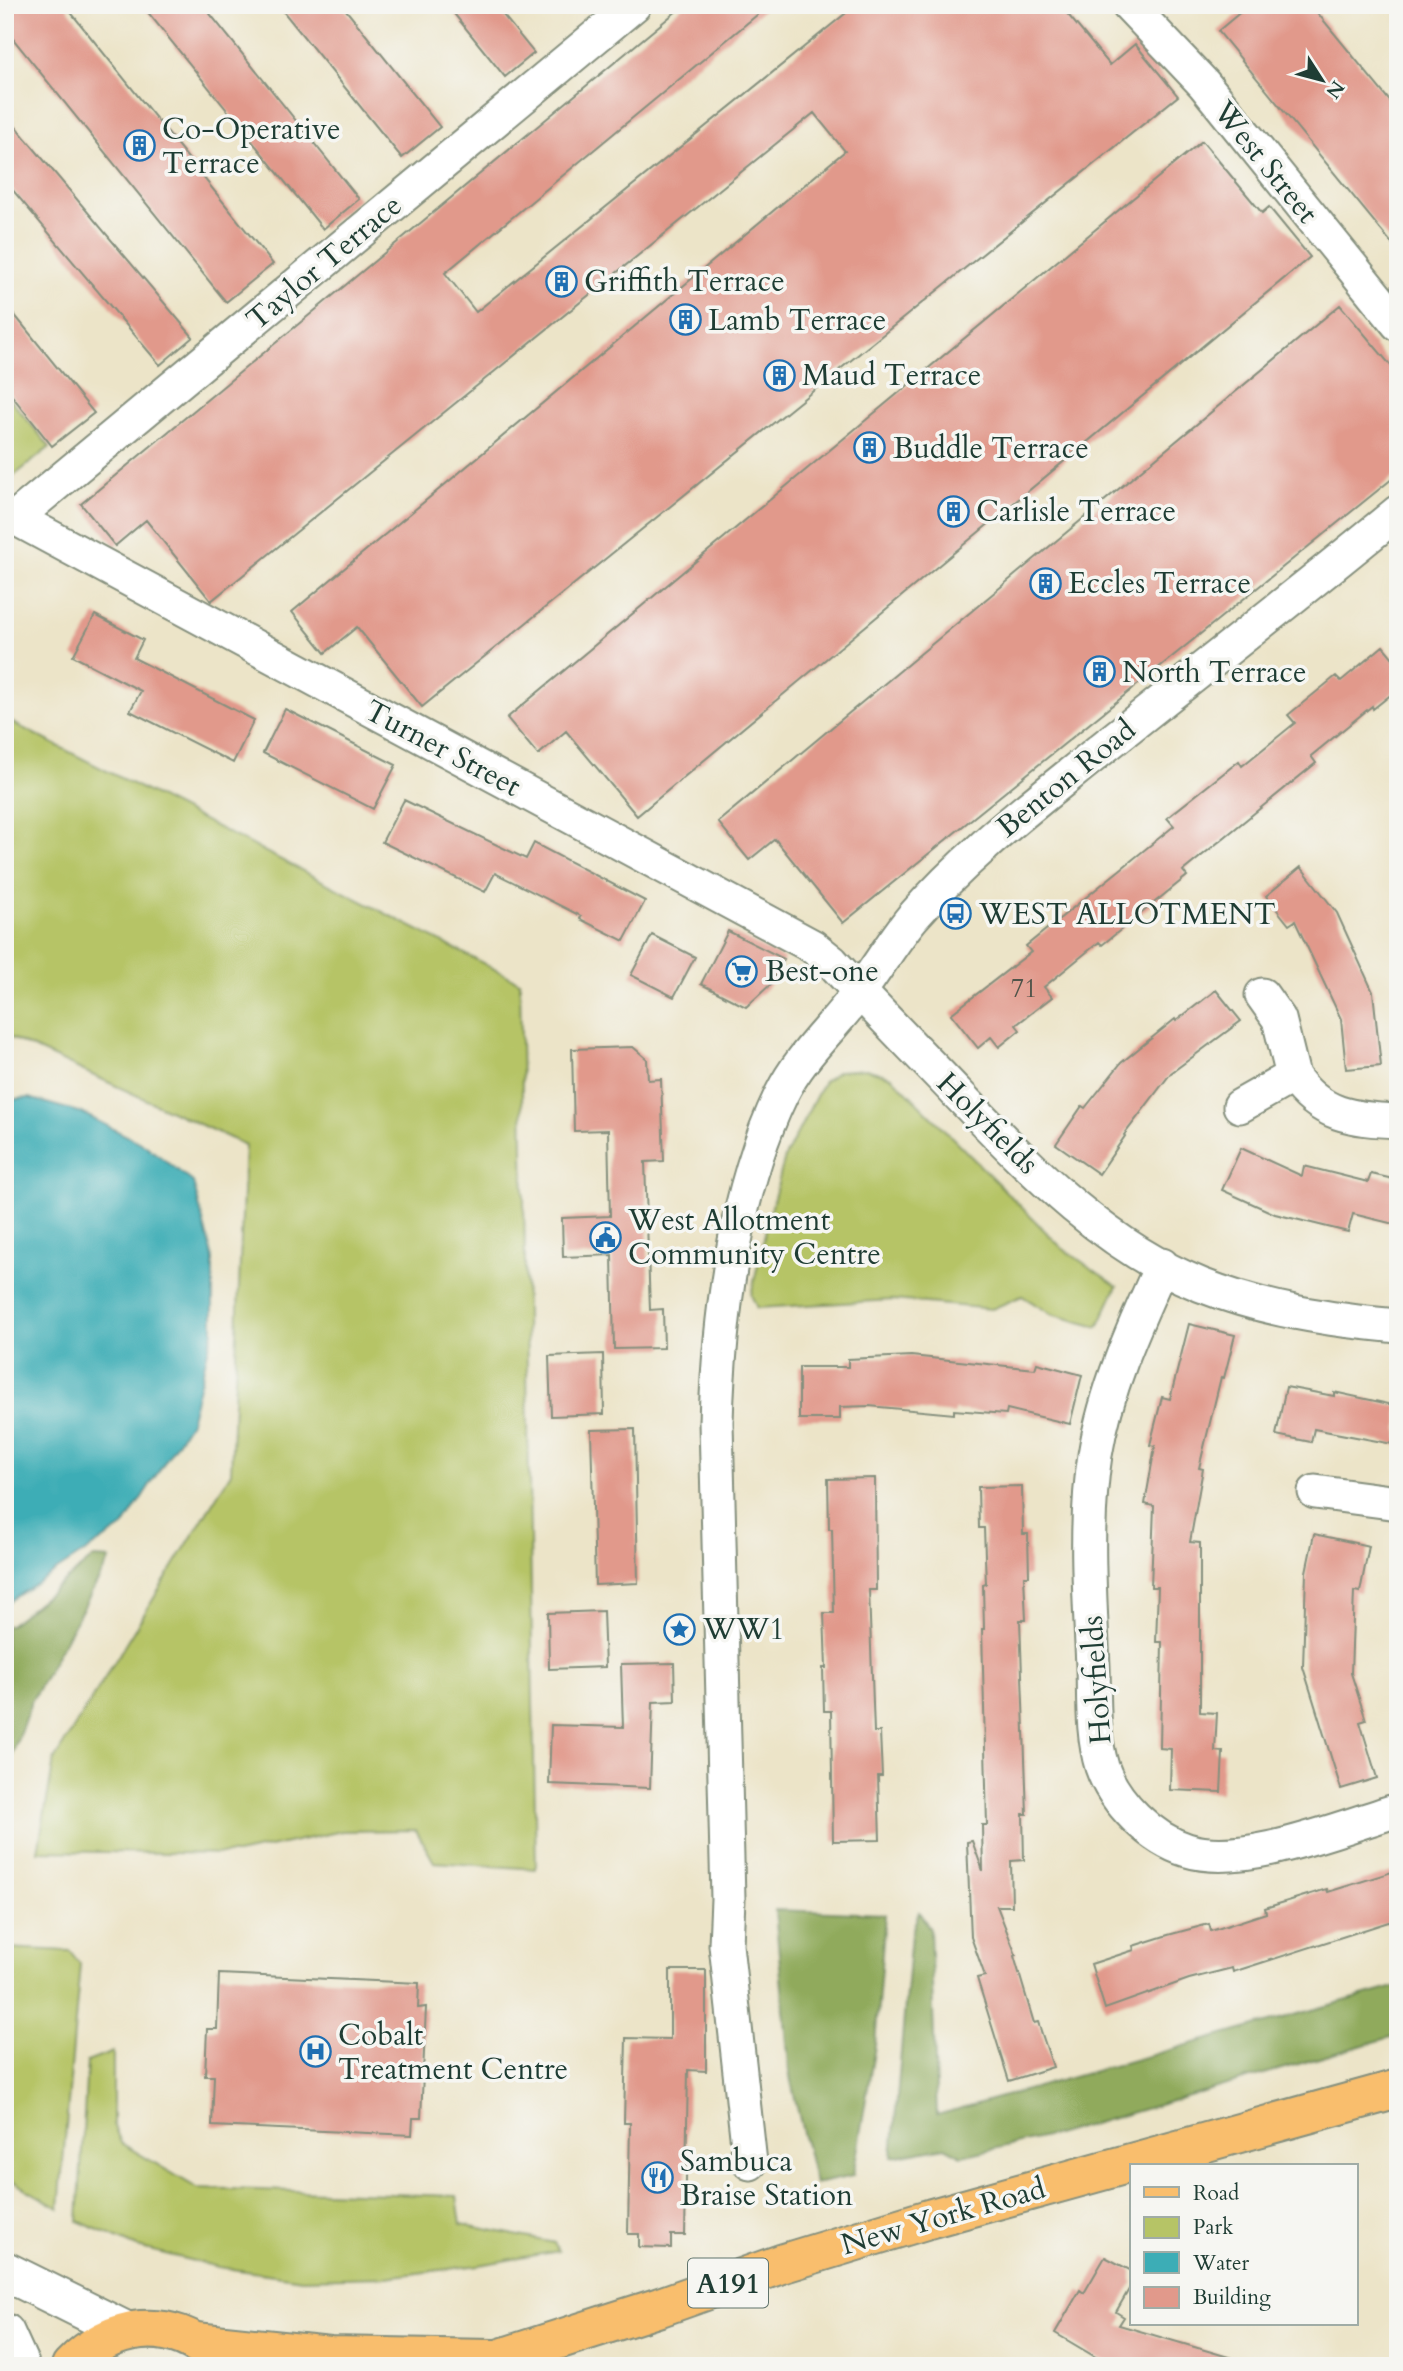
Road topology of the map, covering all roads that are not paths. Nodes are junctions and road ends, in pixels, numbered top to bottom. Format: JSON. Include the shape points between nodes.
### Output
{"nodes":[{"id":1,"x":634,"y":5,"type":"edge"},
{"id":2,"x":1129,"y":5,"type":"edge"},
{"id":3,"x":1398,"y":324,"type":"edge"},
{"id":4,"x":1398,"y":512,"type":"edge"},
{"id":5,"x":15,"y":518,"type":"joint"},
{"id":6,"x":860,"y":992,"type":"junction"},
{"id":7,"x":1262,"y":995,"type":"dead end"},
{"id":8,"x":1293,"y":1076,"type":"junction"},
{"id":9,"x":1240,"y":1106,"type":"dead end"},
{"id":10,"x":1398,"y":1121,"type":"edge"},
{"id":11,"x":1162,"y":1265,"type":"junction"},
{"id":12,"x":1398,"y":1326,"type":"edge"},
{"id":13,"x":1315,"y":1492,"type":"dead end"},
{"id":14,"x":1398,"y":1503,"type":"edge"},
{"id":15,"x":1398,"y":1810,"type":"edge"},
{"id":16,"x":1398,"y":2089,"type":"edge"},
{"id":17,"x":750,"y":2163,"type":"dead end"},
{"id":18,"x":5,"y":2271,"type":"edge"},
{"id":19,"x":126,"y":2331,"type":"junction"},
{"id":20,"x":5,"y":2333,"type":"edge"},
{"id":21,"x":210,"y":2354,"type":"edge"},
{"id":22,"x":485,"y":2362,"type":"edge"},
{"id":23,"x":20,"y":2366,"type":"edge"},
{"id":24,"x":71,"y":2366,"type":"edge"}],
"edges":[{"from":1,"to":5,"type":"street","name":"Taylor Terrace"},
{"from":2,"to":3,"type":"street","name":"West Street","via":[[1204,84]]},
{"from":4,"to":6,"type":"street","name":"Benton Road","via":[[981,846],[913,917]]},
{"from":5,"to":6,"type":"street","name":"Turner Street","via":[[812,946]]},
{"from":6,"to":11,"type":"street","name":"Holyfields","via":[[1066,1201],[1100,1228]]},
{"from":6,"to":17,"type":"street","name":"Benton Road","via":[[797,1065],[762,1142],[737,1235],[717,1375],[726,1945]]},
{"from":7,"to":8,"type":"street","via":[[1279,1019]]},
{"from":8,"to":9,"type":"street"},
{"from":8,"to":10,"type":"street","via":[[1305,1094],[1339,1114]]},
{"from":11,"to":12,"type":"street","name":"Holyfields","via":[[1247,1301],[1310,1315]]},
{"from":11,"to":15,"type":"street","name":"Holyfields","via":[[1124,1348],[1109,1395],[1090,1503],[1096,1737],[1102,1768],[1119,1798],[1161,1837],[1186,1850],[1215,1855],[1283,1845]]},
{"from":13,"to":14,"type":"street"},
{"from":16,"to":22,"type":"main road","name":"New York Road","number":"A191","via":[[932,2218]]},
{"from":18,"to":19,"type":"street"},
{"from":19,"to":21,"type":"main road","name":"New York Road","number":"A191","via":[[167,2331]]},
{"from":19,"to":24,"type":"main road","name":"New York Road","number":"A191","via":[[90,2348]]},
{"from":20,"to":23,"type":"street"},
{"from":21,"to":22,"type":"main road","name":"New York Road","number":"A191"}]}
